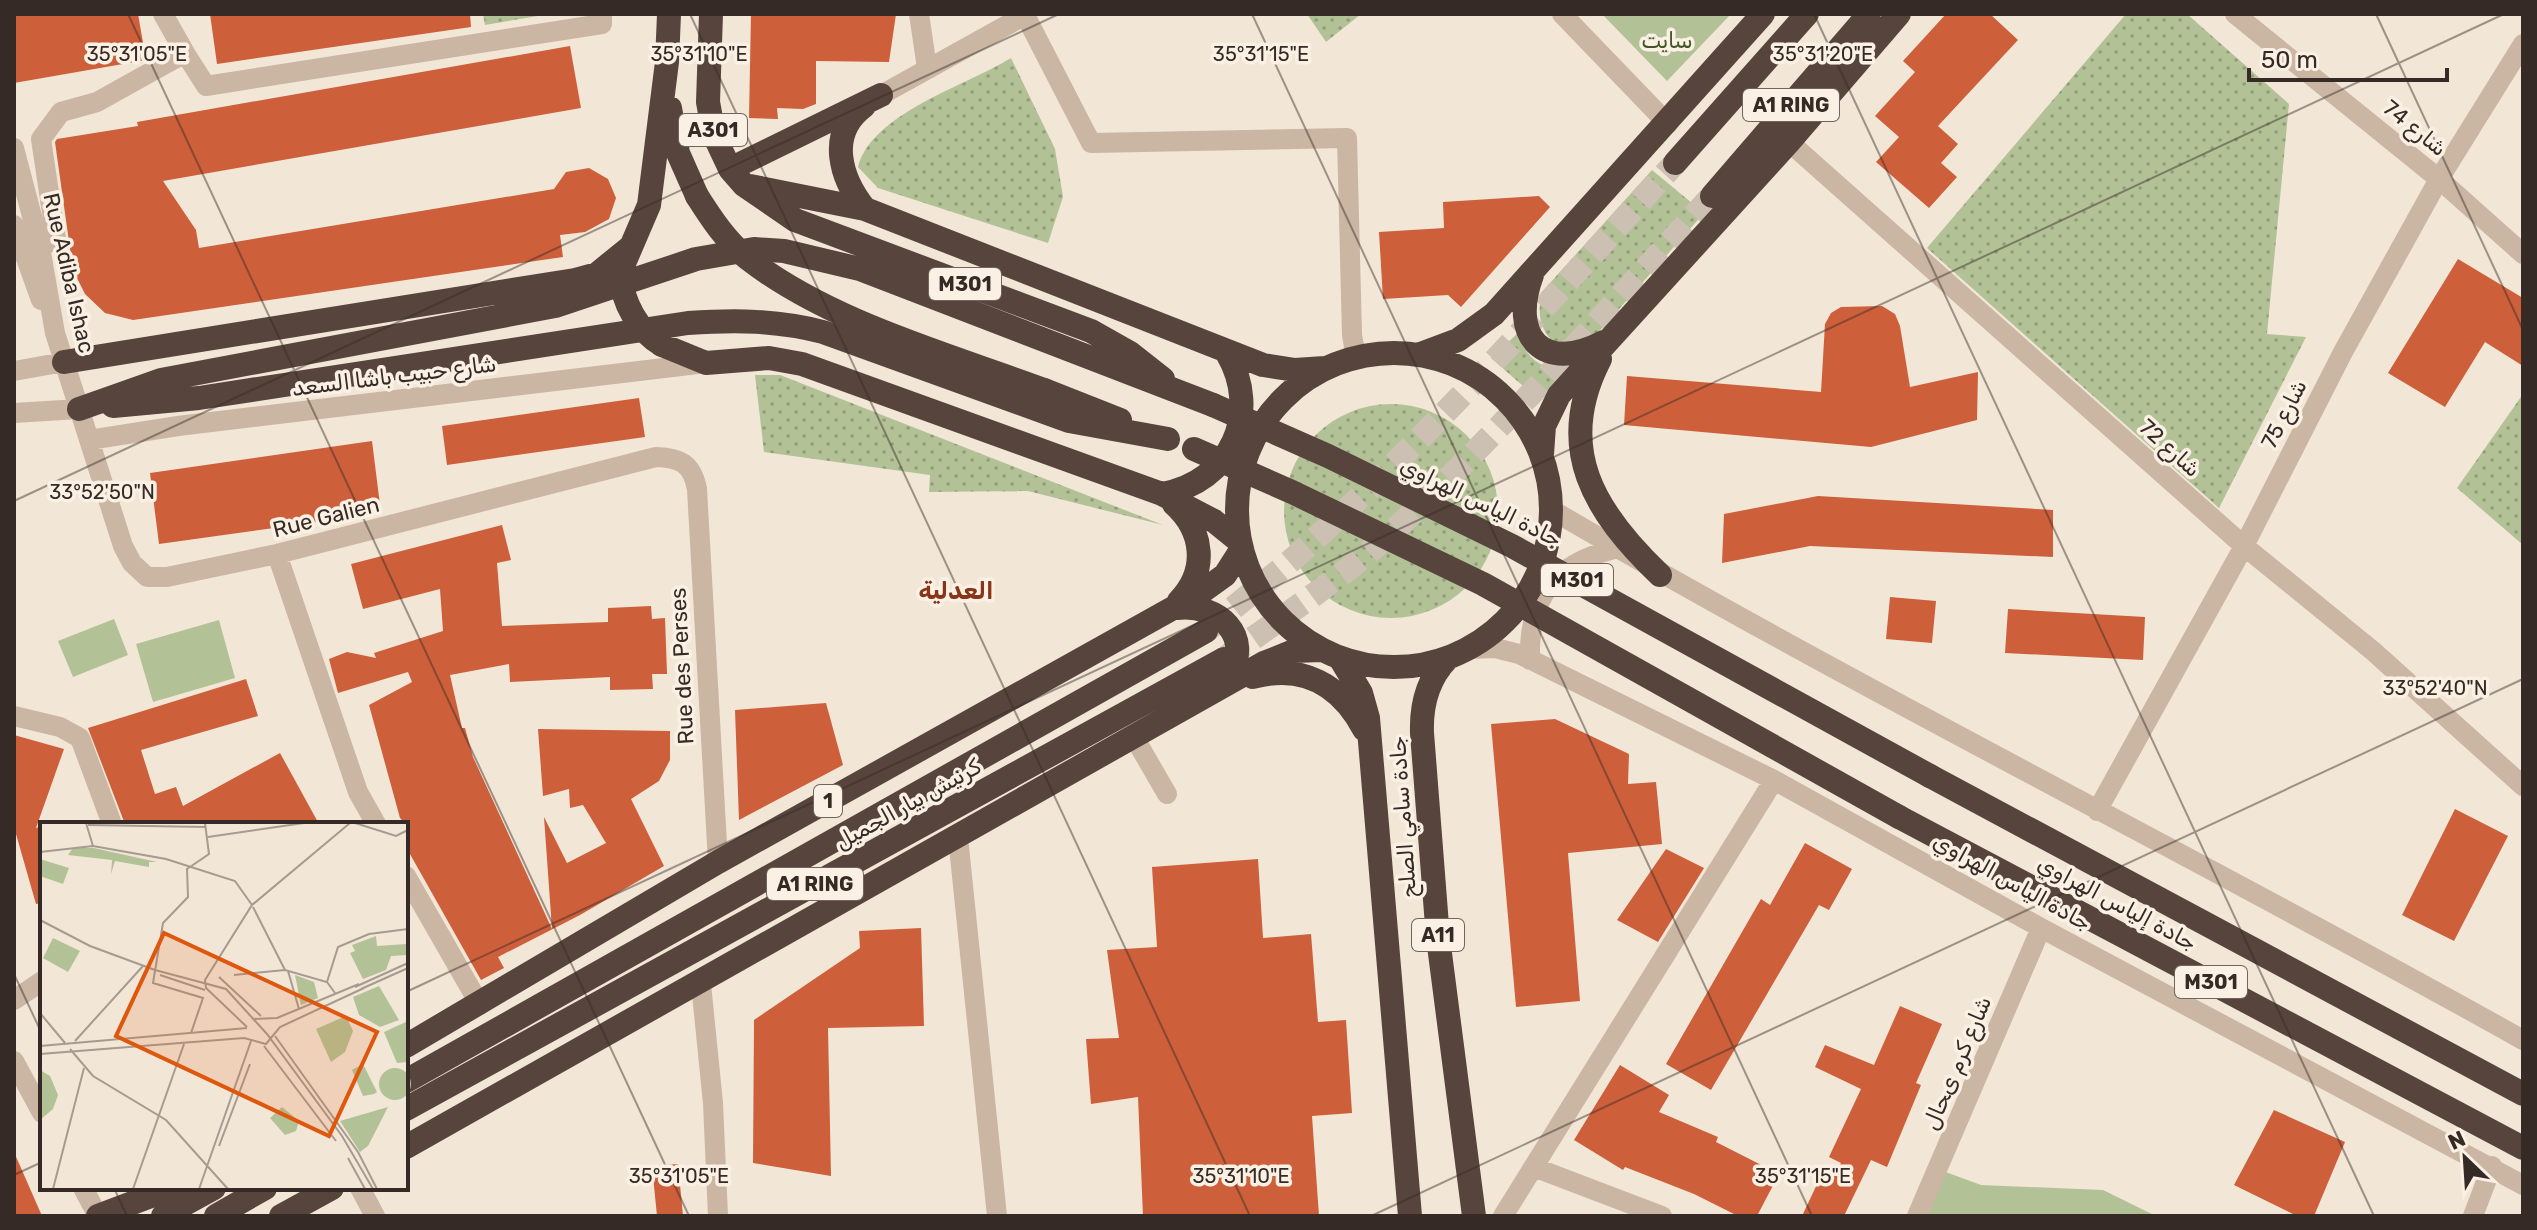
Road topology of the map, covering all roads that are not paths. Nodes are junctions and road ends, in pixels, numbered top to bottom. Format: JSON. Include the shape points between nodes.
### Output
{"nodes":[{"id":1,"x":163,"y":14,"type":"edge"},
{"id":2,"x":602,"y":14,"type":"edge"},
{"id":3,"x":669,"y":14,"type":"edge"},
{"id":4,"x":711,"y":14,"type":"edge"},
{"id":5,"x":919,"y":14,"type":"edge"},
{"id":6,"x":1562,"y":14,"type":"edge"},
{"id":7,"x":1763,"y":14,"type":"edge"},
{"id":8,"x":1807,"y":14,"type":"edge"},
{"id":9,"x":1869,"y":14,"type":"edge"},
{"id":10,"x":1899,"y":14,"type":"edge"},
{"id":11,"x":2235,"y":14,"type":"edge"},
{"id":12,"x":1026,"y":15,"type":"edge"},
{"id":13,"x":2523,"y":44,"type":"edge"},
{"id":14,"x":185,"y":53,"type":"junction"},
{"id":15,"x":667,"y":62,"type":"junction"},
{"id":16,"x":927,"y":68,"type":"junction"},
{"id":17,"x":881,"y":95,"type":"junction"},
{"id":18,"x":1668,"y":124,"type":"junction"},
{"id":19,"x":1789,"y":142,"type":"junction"},
{"id":20,"x":14,"y":148,"type":"edge"},
{"id":21,"x":1675,"y":163,"type":"tunnel mouth"},
{"id":22,"x":737,"y":177,"type":"junction"},
{"id":23,"x":2439,"y":179,"type":"junction"},
{"id":24,"x":1712,"y":196,"type":"tunnel mouth"},
{"id":25,"x":865,"y":209,"type":"junction"},
{"id":26,"x":14,"y":225,"type":"edge"},
{"id":27,"x":40,"y":247,"type":"junction"},
{"id":28,"x":629,"y":248,"type":"junction"},
{"id":29,"x":2523,"y":254,"type":"edge"},
{"id":30,"x":1533,"y":272,"type":"junction"},
{"id":31,"x":55,"y":333,"type":"junction"},
{"id":32,"x":1613,"y":337,"type":"junction"},
{"id":33,"x":1227,"y":353,"type":"junction"},
{"id":34,"x":1418,"y":355,"type":"junction"},
{"id":35,"x":1356,"y":358,"type":"junction"},
{"id":36,"x":64,"y":362,"type":"junction"},
{"id":37,"x":706,"y":363,"type":"junction"},
{"id":38,"x":1327,"y":368,"type":"junction"},
{"id":39,"x":14,"y":371,"type":"edge"},
{"id":40,"x":1181,"y":393,"type":"junction"},
{"id":41,"x":79,"y":409,"type":"junction"},
{"id":42,"x":14,"y":413,"type":"edge"},
{"id":43,"x":1168,"y":439,"type":"junction"},
{"id":44,"x":89,"y":440,"type":"junction"},
{"id":45,"x":1542,"y":454,"type":"junction"},
{"id":46,"x":691,"y":469,"type":"joint"},
{"id":47,"x":1162,"y":494,"type":"junction"},
{"id":48,"x":1552,"y":510,"type":"junction"},
{"id":49,"x":1240,"y":546,"type":"junction"},
{"id":50,"x":2244,"y":546,"type":"junction"},
{"id":51,"x":1614,"y":549,"type":"junction"},
{"id":52,"x":277,"y":554,"type":"junction"},
{"id":53,"x":1660,"y":575,"type":"junction"},
{"id":54,"x":1168,"y":609,"type":"junction"},
{"id":55,"x":1206,"y":631,"type":"tunnel mouth"},
{"id":56,"x":1330,"y":654,"type":"junction"},
{"id":57,"x":1457,"y":654,"type":"junction"},
{"id":58,"x":1224,"y":659,"type":"tunnel mouth"},
{"id":59,"x":1530,"y":660,"type":"junction"},
{"id":60,"x":1216,"y":690,"type":"junction"},
{"id":61,"x":14,"y":716,"type":"edge"},
{"id":62,"x":1134,"y":737,"type":"junction"},
{"id":63,"x":1372,"y":748,"type":"junction"},
{"id":64,"x":1930,"y":776,"type":"joint"},
{"id":65,"x":1774,"y":780,"type":"junction"},
{"id":66,"x":2523,"y":786,"type":"edge"},
{"id":67,"x":1167,"y":794,"type":"dead end"},
{"id":68,"x":2097,"y":811,"type":"junction"},
{"id":69,"x":111,"y":822,"type":"edge"},
{"id":70,"x":375,"y":822,"type":"edge"},
{"id":71,"x":958,"y":837,"type":"junction"},
{"id":72,"x":718,"y":862,"type":"junction"},
{"id":73,"x":408,"y":879,"type":"edge"},
{"id":74,"x":2041,"y":928,"type":"junction"},
{"id":75,"x":40,"y":982,"type":"edge"},
{"id":76,"x":701,"y":984,"type":"junction"},
{"id":77,"x":14,"y":1000,"type":"edge"},
{"id":78,"x":480,"y":1005,"type":"junction"},
{"id":79,"x":2523,"y":1040,"type":"edge"},
{"id":80,"x":408,"y":1045,"type":"edge"},
{"id":81,"x":408,"y":1059,"type":"edge"},
{"id":82,"x":14,"y":1061,"type":"edge"},
{"id":83,"x":541,"y":1073,"type":"junction"},
{"id":84,"x":408,"y":1080,"type":"edge"},
{"id":85,"x":2523,"y":1094,"type":"edge"},
{"id":86,"x":408,"y":1108,"type":"edge"},
{"id":87,"x":40,"y":1109,"type":"edge"},
{"id":88,"x":408,"y":1124,"type":"edge"},
{"id":89,"x":408,"y":1146,"type":"edge"},
{"id":90,"x":2523,"y":1148,"type":"edge"},
{"id":91,"x":2492,"y":1166,"type":"junction"},
{"id":92,"x":1536,"y":1168,"type":"junction"},
{"id":93,"x":2523,"y":1185,"type":"edge"},
{"id":94,"x":84,"y":1190,"type":"edge"},
{"id":95,"x":145,"y":1190,"type":"edge"},
{"id":96,"x":167,"y":1190,"type":"edge"},
{"id":97,"x":210,"y":1190,"type":"edge"},
{"id":98,"x":262,"y":1190,"type":"edge"},
{"id":99,"x":271,"y":1190,"type":"edge"},
{"id":100,"x":328,"y":1190,"type":"edge"},
{"id":101,"x":361,"y":1190,"type":"edge"},
{"id":102,"x":98,"y":1216,"type":"edge"},
{"id":103,"x":163,"y":1216,"type":"edge"},
{"id":104,"x":216,"y":1216,"type":"edge"},
{"id":105,"x":236,"y":1216,"type":"edge"},
{"id":106,"x":281,"y":1216,"type":"edge"},
{"id":107,"x":375,"y":1216,"type":"edge"},
{"id":108,"x":718,"y":1216,"type":"edge"},
{"id":109,"x":997,"y":1216,"type":"edge"},
{"id":110,"x":1410,"y":1216,"type":"edge"},
{"id":111,"x":1474,"y":1216,"type":"edge"},
{"id":112,"x":1503,"y":1216,"type":"edge"},
{"id":113,"x":1662,"y":1216,"type":"edge"},
{"id":114,"x":1917,"y":1216,"type":"edge"},
{"id":115,"x":2473,"y":1216,"type":"edge"}],
"edges":[{"from":1,"to":14,"type":"street"},
{"from":2,"to":14,"type":"street","via":[[602,24],[206,86]]},
{"from":3,"to":15,"type":"highway"},
{"from":4,"to":22,"type":"highway","number":"A301","via":[[708,102],[714,135]]},
{"from":5,"to":16,"type":"street"},
{"from":6,"to":18,"type":"street"},
{"from":7,"to":18,"type":"highway"},
{"from":8,"to":21,"type":"highway","number":"A1 RING"},
{"from":9,"to":24,"type":"highway","number":"A1 RING"},
{"from":10,"to":19,"type":"highway"},
{"from":11,"to":23,"type":"street","name":"شارع 74"},
{"from":12,"to":16,"type":"street"},
{"from":12,"to":35,"type":"street","via":[[1091,143],[1347,138]]},
{"from":13,"to":23,"type":"street","name":"شارع 75"},
{"from":14,"to":27,"type":"street","via":[[97,102],[61,112],[41,139],[56,239]]},
{"from":15,"to":28,"type":"highway","via":[[649,205]]},
{"from":15,"to":43,"type":"highway","number":"M301","bridge":true,"via":[[678,153],[697,196],[745,257],[782,282],[870,324]]},
{"from":16,"to":17,"type":"street"},
{"from":17,"to":22,"type":"highway"},
{"from":17,"to":25,"type":"highway","via":[[858,111],[844,135],[840,162],[848,188]]},
{"from":18,"to":30,"type":"highway"},
{"from":19,"to":32,"type":"highway"},
{"from":19,"to":50,"type":"street","name":"شارع 72"},
{"from":20,"to":27,"type":"street","name":"Rue Adiba Ishac"},
{"from":22,"to":25,"type":"highway"},
{"from":22,"to":40,"type":"highway","number":"M301","via":[[795,220],[1091,331],[1130,353]]},
{"from":23,"to":29,"type":"street","name":"شارع 74"},
{"from":23,"to":50,"type":"street","name":"شارع 75"},
{"from":25,"to":33,"type":"highway"},
{"from":26,"to":31,"type":"street"},
{"from":27,"to":31,"type":"street","name":"Rue Adiba Ishac"},
{"from":28,"to":36,"type":"highway","via":[[597,274],[575,280]]},
{"from":28,"to":37,"type":"highway","bridge":true,"via":[[621,275],[628,307],[643,330],[662,345]]},
{"from":30,"to":32,"type":"highway","via":[[1524,317],[1536,344],[1568,356]]},
{"from":30,"to":34,"type":"highway","via":[[1484,323]]},
{"from":31,"to":36,"type":"street","name":"Rue Adiba Ishac"},
{"from":32,"to":45,"type":"highway","via":[[1553,404],[1544,426]]},
{"from":32,"to":53,"type":"highway","via":[[1583,401],[1582,460],[1611,523]]},
{"from":33,"to":38,"type":"highway","via":[[1273,367]]},
{"from":33,"to":47,"type":"highway","via":[[1243,397],[1235,442],[1205,478]]},
{"from":34,"to":35,"type":"highway"},
{"from":34,"to":45,"type":"highway","via":[[1458,366],[1493,387],[1522,418]]},
{"from":35,"to":38,"type":"highway"},
{"from":36,"to":39,"type":"street"},
{"from":36,"to":41,"type":"street","name":"Rue Adiba Ishac"},
{"from":37,"to":44,"type":"street","name":"شارع حبيب باشا السعد"},
{"from":37,"to":47,"type":"highway","via":[[769,358],[802,364]]},
{"from":38,"to":49,"type":"highway","via":[[1272,411],[1253,440],[1238,496]]},
{"from":40,"to":41,"type":"highway","via":[[860,269],[754,249],[696,259],[555,306],[161,380]]},
{"from":40,"to":64,"type":"highway","name":"جادة الياس الهراوي","number":"M301","bridge":true,"via":[[1328,456],[1512,546]]},
{"from":41,"to":42,"type":"street"},
{"from":41,"to":43,"type":"highway","via":[[199,398],[688,323],[740,320],[808,328],[1069,421]]},
{"from":41,"to":44,"type":"street","name":"Rue Galien"},
{"from":43,"to":90,"type":"highway","name":"جادة إلياس الهراوي","number":"M301","bridge":true,"via":[[1483,584],[1899,817]]},
{"from":44,"to":52,"type":"street","name":"Rue Galien","via":[[123,546],[147,577]]},
{"from":45,"to":48,"type":"highway"},
{"from":46,"to":52,"type":"street","name":"Rue Galien","via":[[674,457],[656,457]]},
{"from":46,"to":72,"type":"street","name":"Rue des Perses","via":[[697,489]]},
{"from":47,"to":49,"type":"highway","via":[[1214,521]]},
{"from":47,"to":54,"type":"highway","via":[[1191,522],[1199,546],[1194,583]]},
{"from":48,"to":51,"type":"street","name":"جادة الياس الهراوي"},
{"from":48,"to":57,"type":"highway","via":[[1546,552],[1529,591],[1503,625]]},
{"from":49,"to":54,"type":"highway","number":"1","via":[[1225,575]]},
{"from":49,"to":56,"type":"highway","via":[[1270,608],[1302,638]]},
{"from":50,"to":66,"type":"street","name":"شارع 72","via":[[2373,651]]},
{"from":50,"to":68,"type":"street","name":"شارع 75"},
{"from":51,"to":53,"type":"street","name":"جادة الياس الهراوي"},
{"from":51,"to":59,"type":"street","via":[[1589,555],[1548,586],[1535,609]]},
{"from":52,"to":70,"type":"street","via":[[358,792]]},
{"from":53,"to":68,"type":"street","name":"جادة الياس الهراوي"},
{"from":54,"to":60,"type":"highway","via":[[1200,607],[1226,623],[1236,656]]},
{"from":54,"to":72,"type":"highway","number":"1"},
{"from":55,"to":84,"type":"highway","name":"كرنيش بيار الجميل","number":"A1 RING"},
{"from":56,"to":57,"type":"highway","via":[[1387,667],[1411,667]]},
{"from":56,"to":60,"type":"highway","via":[[1284,654]]},
{"from":56,"to":63,"type":"highway","name":"جادة سامي الصلح","number":"A11","via":[[1361,693]]},
{"from":57,"to":59,"type":"street","name":"جادة الياس الهراوي","via":[[1495,648]]},
{"from":57,"to":111,"type":"highway","name":"جادة سامي الصلح","number":"A11","via":[[1436,670],[1425,698],[1422,733],[1438,938]]},
{"from":58,"to":86,"type":"highway","name":"كرنيش بيار الجميل","number":"A1 RING"},
{"from":59,"to":65,"type":"street","name":"جادة الياس الهراوي"},
{"from":60,"to":62,"type":"highway"},
{"from":60,"to":63,"type":"highway","via":[[1275,672],[1304,674],[1340,694]]},
{"from":61,"to":69,"type":"street","via":[[60,727],[80,738]]},
{"from":62,"to":67,"type":"street"},
{"from":62,"to":71,"type":"highway"},
{"from":63,"to":110,"type":"highway","name":"جادة سامي الصلح","number":"A11"},
{"from":64,"to":85,"type":"highway","name":"جادة إلياس الهراوي","number":"M301"},
{"from":65,"to":74,"type":"street","name":"جادة الياس الهراوي"},
{"from":65,"to":92,"type":"street"},
{"from":68,"to":79,"type":"street","name":"جادة الياس الهراوي","via":[[2317,924]]},
{"from":71,"to":76,"type":"highway"},
{"from":71,"to":109,"type":"street"},
{"from":72,"to":78,"type":"highway","number":"1"},
{"from":73,"to":78,"type":"street"},
{"from":74,"to":91,"type":"street","name":"جادة الياس الهراوي"},
{"from":74,"to":114,"type":"street","name":"شارع كرم ىحال"},
{"from":75,"to":77,"type":"street"},
{"from":76,"to":83,"type":"highway"},
{"from":76,"to":108,"type":"street"},
{"from":78,"to":80,"type":"highway","number":"1"},
{"from":78,"to":81,"type":"highway"},
{"from":82,"to":87,"type":"street"},
{"from":83,"to":88,"type":"highway"},
{"from":83,"to":89,"type":"highway"},
{"from":91,"to":93,"type":"street","name":"جادة الياس الهراوي"},
{"from":91,"to":115,"type":"street"},
{"from":92,"to":112,"type":"street"},
{"from":92,"to":113,"type":"street"},
{"from":94,"to":102,"type":"street"},
{"from":95,"to":102,"type":"highway"},
{"from":96,"to":102,"type":"highway"},
{"from":97,"to":103,"type":"highway"},
{"from":98,"to":104,"type":"highway"},
{"from":99,"to":105,"type":"highway"},
{"from":100,"to":106,"type":"highway"},
{"from":101,"to":107,"type":"street"}]}
